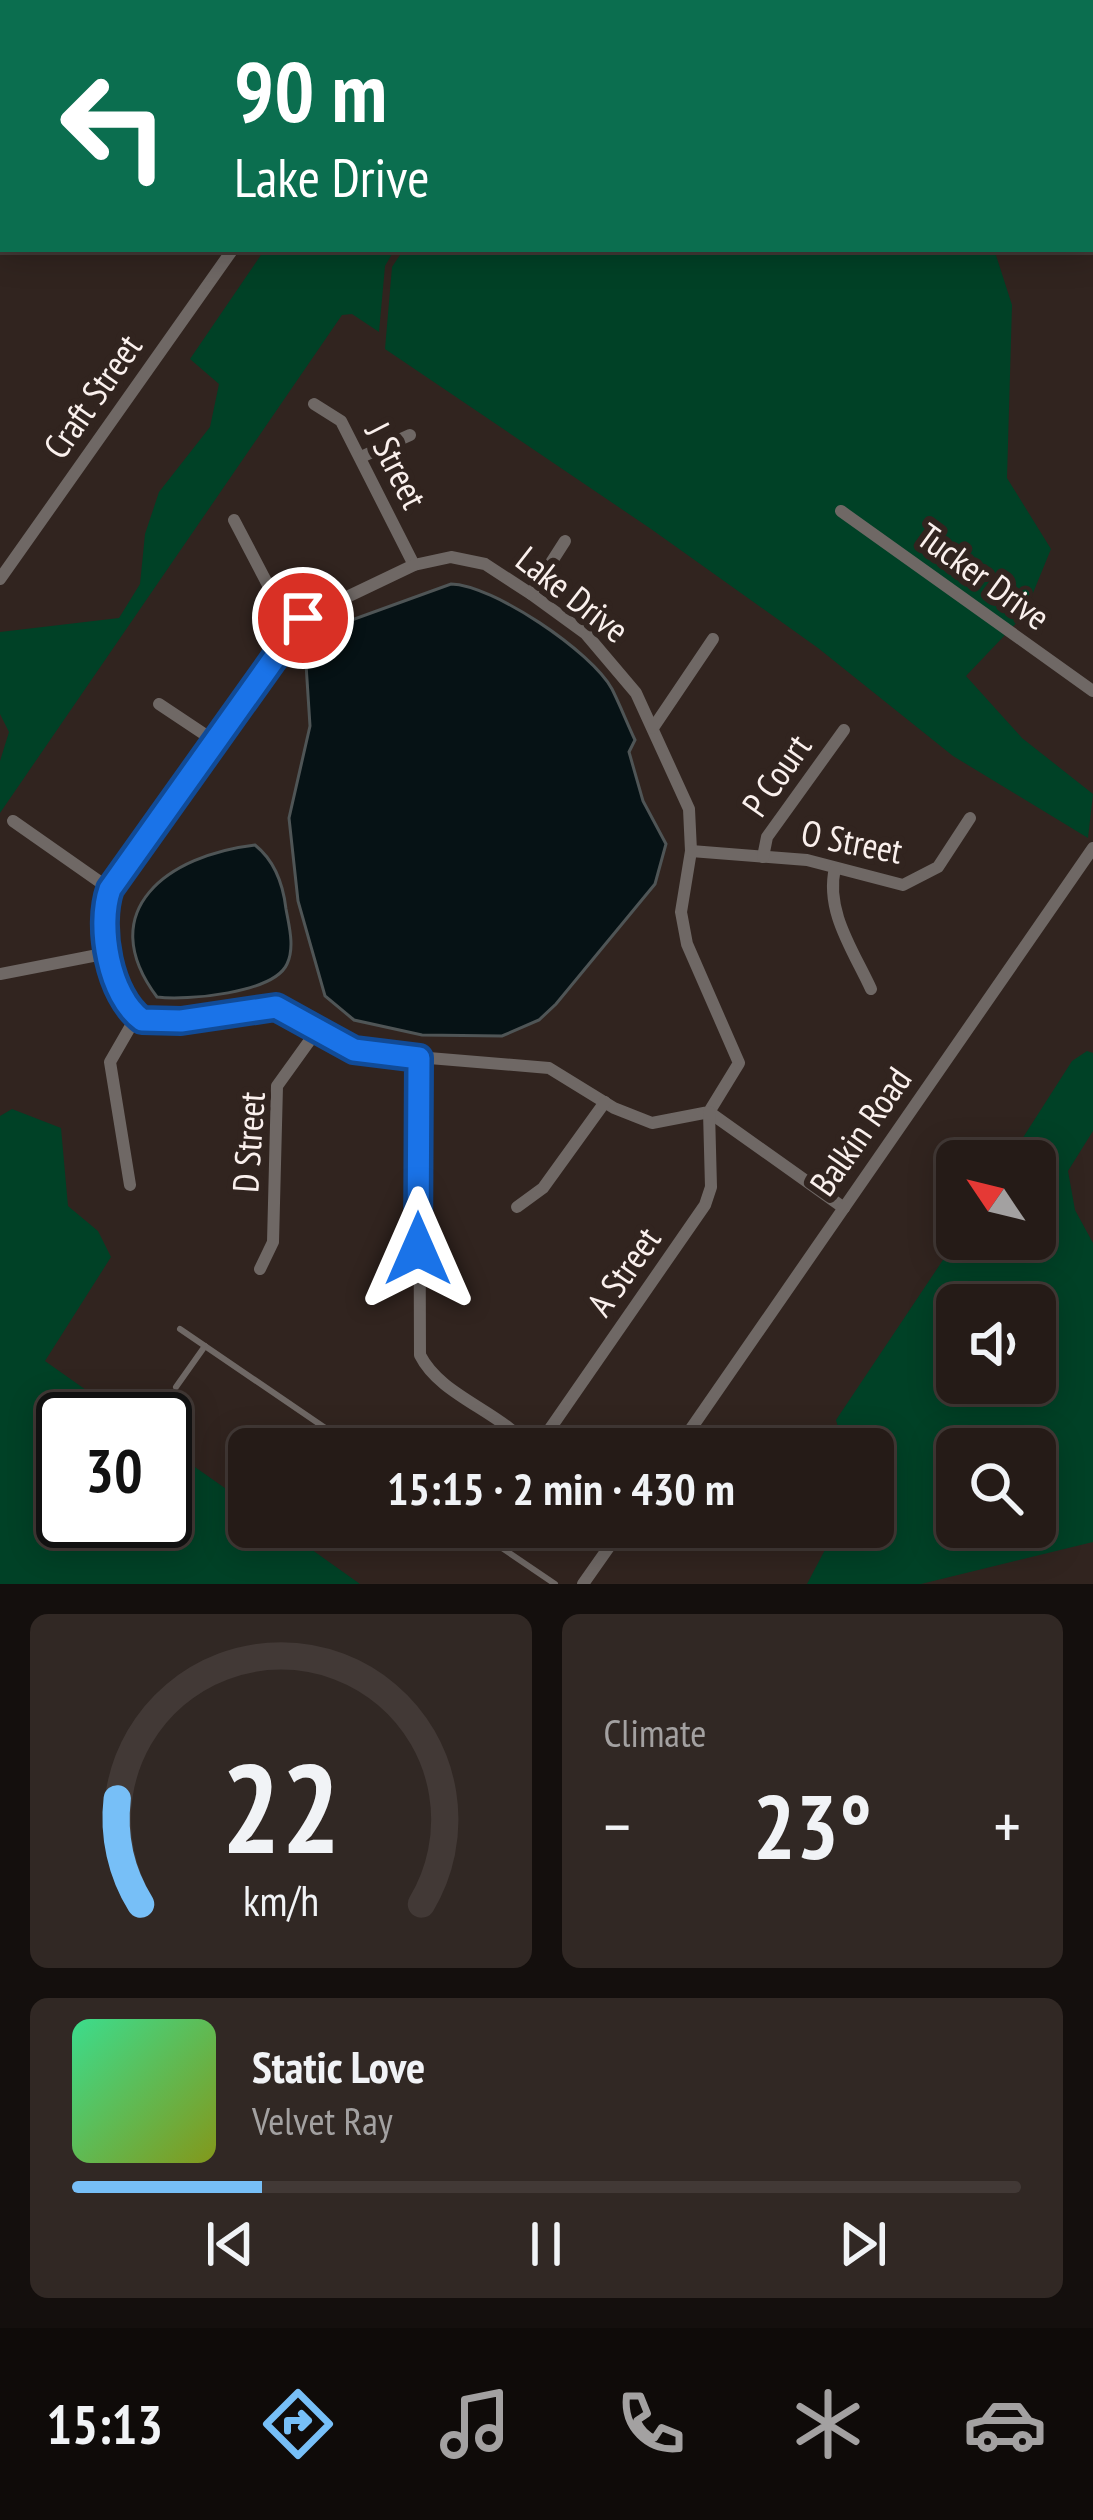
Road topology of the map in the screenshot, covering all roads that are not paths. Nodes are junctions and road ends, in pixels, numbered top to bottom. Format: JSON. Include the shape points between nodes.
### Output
{"nodes":[{"id":1,"x":231,"y":252,"type":"edge"},
{"id":2,"x":314,"y":404,"type":"dead end"},
{"id":3,"x":410,"y":435,"type":"dead end"},
{"id":4,"x":361,"y":457,"type":"junction"},
{"id":5,"x":841,"y":511,"type":"dead end"},
{"id":6,"x":234,"y":520,"type":"dead end"},
{"id":7,"x":565,"y":541,"type":"dead end"},
{"id":8,"x":414,"y":565,"type":"junction"},
{"id":9,"x":0,"y":579,"type":"edge"},
{"id":10,"x":531,"y":594,"type":"junction"},
{"id":11,"x":291,"y":629,"type":"junction"},
{"id":12,"x":713,"y":639,"type":"dead end"},
{"id":13,"x":1093,"y":691,"type":"edge"},
{"id":14,"x":159,"y":704,"type":"dead end"},
{"id":15,"x":653,"y":728,"type":"junction"},
{"id":16,"x":844,"y":730,"type":"dead end"},
{"id":17,"x":213,"y":740,"type":"junction"},
{"id":18,"x":970,"y":818,"type":"dead end"},
{"id":19,"x":14,"y":821,"type":"dead end"},
{"id":20,"x":1093,"y":848,"type":"edge"},
{"id":21,"x":691,"y":850,"type":"junction"},
{"id":22,"x":763,"y":857,"type":"junction"},
{"id":23,"x":835,"y":868,"type":"junction"},
{"id":24,"x":110,"y":889,"type":"junction"},
{"id":25,"x":108,"y":953,"type":"junction"},
{"id":26,"x":0,"y":974,"type":"edge"},
{"id":27,"x":872,"y":988,"type":"dead end"},
{"id":28,"x":136,"y":1017,"type":"junction"},
{"id":29,"x":318,"y":1028,"type":"junction"},
{"id":30,"x":419,"y":1058,"type":"junction"},
{"id":31,"x":605,"y":1102,"type":"junction"},
{"id":32,"x":709,"y":1112,"type":"junction"},
{"id":33,"x":130,"y":1185,"type":"dead end"},
{"id":34,"x":518,"y":1207,"type":"dead end"},
{"id":35,"x":844,"y":1208,"type":"junction"},
{"id":36,"x":260,"y":1269,"type":"dead end"},
{"id":37,"x":180,"y":1329,"type":"dead end"},
{"id":38,"x":205,"y":1346,"type":"junction"},
{"id":39,"x":176,"y":1387,"type":"dead end"},
{"id":40,"x":325,"y":1428,"type":"edge"},
{"id":41,"x":511,"y":1428,"type":"edge"},
{"id":42,"x":548,"y":1428,"type":"edge"},
{"id":43,"x":692,"y":1428,"type":"edge"},
{"id":44,"x":502,"y":1548,"type":"edge"},
{"id":45,"x":608,"y":1548,"type":"edge"},
{"id":46,"x":555,"y":1584,"type":"edge"},
{"id":47,"x":583,"y":1584,"type":"edge"}],
"edges":[{"from":1,"to":9,"type":"street","name":"Craft Street"},
{"from":2,"to":4,"type":"street","name":"J Street","via":[[340,421]]},
{"from":3,"to":4,"type":"street"},
{"from":4,"to":8,"type":"street","name":"J Street"},
{"from":5,"to":13,"type":"street","name":"Tucker Drive"},
{"from":6,"to":11,"type":"street"},
{"from":7,"to":10,"type":"street"},
{"from":8,"to":10,"type":"street","name":"Lake Drive","via":[[472,560]]},
{"from":8,"to":11,"type":"street","name":"Lake Drive"},
{"from":10,"to":15,"type":"street","name":"Lake Drive","via":[[608,656]]},
{"from":11,"to":17,"type":"street","name":"Lake Drive"},
{"from":12,"to":15,"type":"street"},
{"from":14,"to":17,"type":"street"},
{"from":15,"to":21,"type":"street","name":"Lake Drive","via":[[689,809]]},
{"from":16,"to":22,"type":"street","name":"P Court","via":[[767,837]]},
{"from":17,"to":24,"type":"street","name":"Lake Drive"},
{"from":18,"to":23,"type":"street","name":"O Street","via":[[938,867],[916,883],[884,884]]},
{"from":19,"to":24,"type":"street"},
{"from":20,"to":35,"type":"street","name":"Balkin Road"},
{"from":21,"to":22,"type":"street","name":"O Street"},
{"from":21,"to":32,"type":"street","name":"Lake Drive","via":[[682,912],[687,944],[740,1063]]},
{"from":22,"to":23,"type":"street","name":"O Street"},
{"from":23,"to":27,"type":"street","via":[[836,913]]},
{"from":24,"to":25,"type":"street"},
{"from":25,"to":26,"type":"street"},
{"from":25,"to":28,"type":"street"},
{"from":28,"to":29,"type":"street","via":[[181,1021],[263,1006]]},
{"from":28,"to":33,"type":"street","via":[[110,1062]]},
{"from":29,"to":30,"type":"street","via":[[354,1050]]},
{"from":29,"to":36,"type":"street","name":"D Street","via":[[277,1086],[273,1242]]},
{"from":30,"to":31,"type":"street","via":[[549,1068]]},
{"from":30,"to":41,"type":"street","via":[[420,1355],[431,1372]]},
{"from":31,"to":32,"type":"street","via":[[652,1123]]},
{"from":31,"to":34,"type":"street","via":[[544,1188]]},
{"from":32,"to":35,"type":"street"},
{"from":32,"to":42,"type":"street","name":"A Street","via":[[705,1205]]},
{"from":35,"to":43,"type":"street","name":"Balkin Road"},
{"from":37,"to":38,"type":"lane"},
{"from":38,"to":39,"type":"lane"},
{"from":38,"to":40,"type":"lane"},
{"from":44,"to":46,"type":"lane"},
{"from":45,"to":47,"type":"street"}]}
